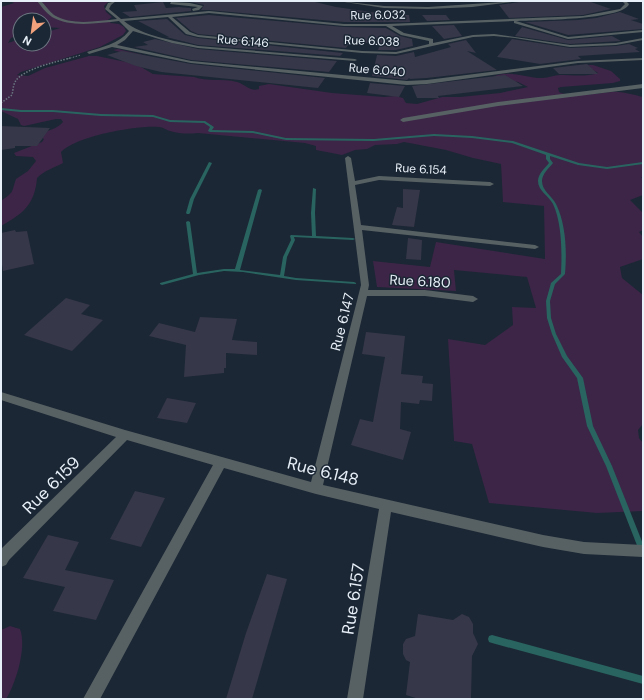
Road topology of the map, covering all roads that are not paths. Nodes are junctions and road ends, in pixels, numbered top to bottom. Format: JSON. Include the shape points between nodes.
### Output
{"nodes":[{"id":1,"x":39,"y":1,"type":"edge"},
{"id":2,"x":114,"y":1,"type":"edge"},
{"id":3,"x":340,"y":1,"type":"edge"},
{"id":4,"x":516,"y":1,"type":"edge"},
{"id":5,"x":624,"y":1,"type":"edge"},
{"id":6,"x":171,"y":3,"type":"dead end"},
{"id":7,"x":169,"y":16,"type":"junction"},
{"id":8,"x":121,"y":20,"type":"junction"},
{"id":9,"x":508,"y":20,"type":"junction"},
{"id":10,"x":387,"y":25,"type":"junction"},
{"id":11,"x":131,"y":29,"type":"junction"},
{"id":12,"x":643,"y":31,"type":"edge"},
{"id":13,"x":218,"y":38,"type":"junction"},
{"id":14,"x":643,"y":39,"type":"edge"},
{"id":15,"x":111,"y":45,"type":"junction"},
{"id":16,"x":431,"y":45,"type":"junction"},
{"id":17,"x":198,"y":47,"type":"junction"},
{"id":18,"x":192,"y":50,"type":"dead end"},
{"id":19,"x":362,"y":52,"type":"junction"},
{"id":20,"x":90,"y":53,"type":"road end"},
{"id":21,"x":186,"y":53,"type":"dead end"},
{"id":22,"x":174,"y":59,"type":"junction"},
{"id":23,"x":643,"y":59,"type":"edge"},
{"id":24,"x":355,"y":60,"type":"junction"},
{"id":25,"x":352,"y":65,"type":"dead end"},
{"id":26,"x":349,"y":71,"type":"dead end"},
{"id":27,"x":346,"y":77,"type":"junction"},
{"id":28,"x":643,"y":86,"type":"edge"},
{"id":29,"x":403,"y":120,"type":"dead end"},
{"id":30,"x":348,"y":158,"type":"dead end"},
{"id":31,"x":352,"y":184,"type":"junction"},
{"id":32,"x":490,"y":184,"type":"dead end"},
{"id":33,"x":358,"y":227,"type":"junction"},
{"id":34,"x":535,"y":247,"type":"dead end"},
{"id":35,"x":364,"y":293,"type":"junction"},
{"id":36,"x":473,"y":299,"type":"dead end"},
{"id":37,"x":1,"y":396,"type":"edge"},
{"id":38,"x":126,"y":435,"type":"junction"},
{"id":39,"x":221,"y":462,"type":"junction"},
{"id":40,"x":316,"y":489,"type":"junction"},
{"id":41,"x":386,"y":504,"type":"junction"},
{"id":42,"x":643,"y":551,"type":"edge"},
{"id":43,"x":1,"y":560,"type":"edge"},
{"id":44,"x":91,"y":699,"type":"edge"},
{"id":45,"x":355,"y":699,"type":"edge"}],
"edges":[{"from":1,"to":8,"type":"street","name":"Rue 6.032","via":[[52,15],[69,22]]},
{"from":2,"to":8,"type":"street","via":[[107,9]]},
{"from":3,"to":4,"type":"street","name":"Rue 6.032","via":[[382,7],[434,9]]},
{"from":5,"to":9,"type":"street","name":"Rue 6.032","via":[[627,4],[624,9],[602,14]]},
{"from":6,"to":7,"type":"street","via":[[201,6]]},
{"from":7,"to":8,"type":"street","name":"Rue 6.032"},
{"from":7,"to":10,"type":"street","name":"Rue 6.032","via":[[209,12],[344,25]]},
{"from":7,"to":13,"type":"street","name":"Rue 6.038","via":[[188,33]]},
{"from":8,"to":11,"type":"street"},
{"from":9,"to":10,"type":"street","name":"Rue 6.032"},
{"from":9,"to":12,"type":"street","via":[[568,38]]},
{"from":10,"to":16,"type":"street","via":[[403,34],[431,40]]},
{"from":11,"to":15,"type":"street","via":[[124,39]]},
{"from":11,"to":17,"type":"street","name":"Rue 6.146"},
{"from":13,"to":17,"type":"street"},
{"from":13,"to":19,"type":"street","name":"Rue 6.038"},
{"from":14,"to":16,"type":"street","name":"Rue 6.038","via":[[616,44],[570,46],[494,35],[473,36]]},
{"from":15,"to":20,"type":"street"},
{"from":15,"to":22,"type":"street","name":"Rue 6.040"},
{"from":16,"to":19,"type":"street","name":"Rue 6.038","via":[[402,52]]},
{"from":17,"to":18,"type":"street"},
{"from":17,"to":24,"type":"street","name":"Rue 6.146"},
{"from":19,"to":24,"type":"street"},
{"from":21,"to":22,"type":"street"},
{"from":22,"to":27,"type":"street","name":"Rue 6.040"},
{"from":23,"to":27,"type":"street","name":"Rue 6.040","via":[[578,62],[407,83]]},
{"from":24,"to":25,"type":"street"},
{"from":26,"to":27,"type":"street"},
{"from":28,"to":29,"type":"street","via":[[498,104]]},
{"from":30,"to":31,"type":"street","name":"Rue 6.147"},
{"from":31,"to":32,"type":"street","name":"Rue 6.154","via":[[379,178]]},
{"from":31,"to":33,"type":"street","name":"Rue 6.147"},
{"from":33,"to":34,"type":"street"},
{"from":33,"to":35,"type":"street","name":"Rue 6.147"},
{"from":35,"to":36,"type":"street","name":"Rue 6.180","via":[[425,293]]},
{"from":35,"to":40,"type":"street","name":"Rue 6.147"},
{"from":37,"to":38,"type":"street","name":"Rue 6.148"},
{"from":38,"to":39,"type":"street","name":"Rue 6.148"},
{"from":38,"to":43,"type":"street","name":"Rue 6.159"},
{"from":39,"to":40,"type":"street","name":"Rue 6.148"},
{"from":39,"to":44,"type":"street"},
{"from":40,"to":41,"type":"street","name":"Rue 6.148"},
{"from":41,"to":42,"type":"street","name":"Rue 6.148","via":[[543,541],[584,548]]},
{"from":41,"to":45,"type":"street","name":"Rue 6.157"}]}
